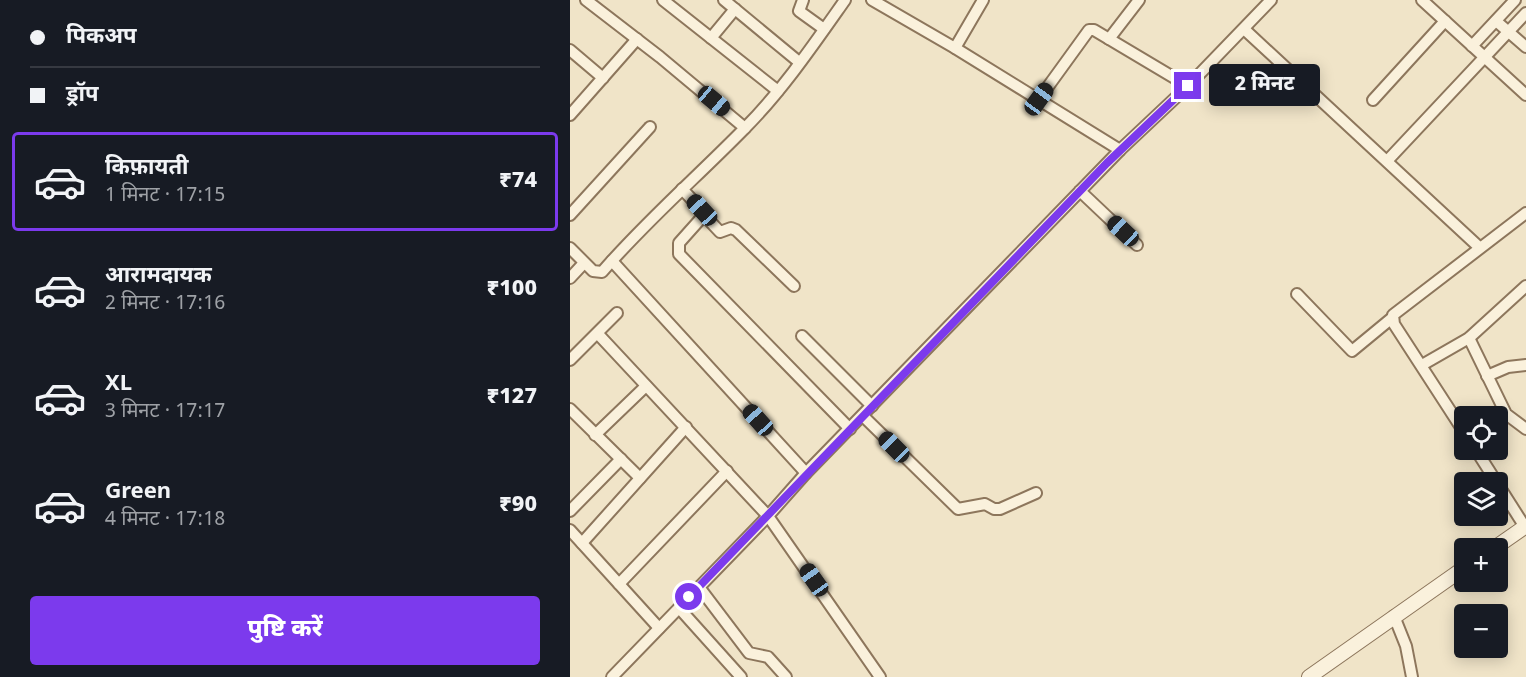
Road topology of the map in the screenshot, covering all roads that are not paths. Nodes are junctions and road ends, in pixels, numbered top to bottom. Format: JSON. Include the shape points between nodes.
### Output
{"nodes":[{"id":1,"x":586,"y":0,"type":"edge"},
{"id":2,"x":663,"y":0,"type":"edge"},
{"id":3,"x":724,"y":0,"type":"edge"},
{"id":4,"x":803,"y":0,"type":"edge"},
{"id":5,"x":845,"y":0,"type":"edge"},
{"id":6,"x":872,"y":0,"type":"edge"},
{"id":7,"x":983,"y":0,"type":"edge"},
{"id":8,"x":1139,"y":0,"type":"edge"},
{"id":9,"x":1271,"y":0,"type":"edge"},
{"id":10,"x":1422,"y":0,"type":"edge"},
{"id":11,"x":1515,"y":0,"type":"edge"},
{"id":12,"x":735,"y":9,"type":"junction"},
{"id":13,"x":1526,"y":13,"type":"edge"},
{"id":14,"x":1445,"y":21,"type":"junction"},
{"id":15,"x":1496,"y":21,"type":"junction"},
{"id":16,"x":1244,"y":28,"type":"junction"},
{"id":17,"x":824,"y":29,"type":"junction"},
{"id":18,"x":1509,"y":33,"type":"junction"},
{"id":19,"x":711,"y":38,"type":"junction"},
{"id":20,"x":637,"y":39,"type":"junction"},
{"id":21,"x":1109,"y":39,"type":"junction"},
{"id":22,"x":1472,"y":46,"type":"junction"},
{"id":23,"x":1526,"y":47,"type":"edge"},
{"id":24,"x":955,"y":48,"type":"junction"},
{"id":25,"x":570,"y":50,"type":"edge"},
{"id":26,"x":1485,"y":58,"type":"junction"},
{"id":27,"x":799,"y":62,"type":"junction"},
{"id":28,"x":603,"y":78,"type":"junction"},
{"id":29,"x":1188,"y":86,"type":"junction"},
{"id":30,"x":777,"y":91,"type":"junction"},
{"id":31,"x":1526,"y":95,"type":"edge"},
{"id":32,"x":1039,"y":99,"type":"junction"},
{"id":33,"x":1373,"y":100,"type":"dead end"},
{"id":34,"x":570,"y":116,"type":"edge"},
{"id":35,"x":650,"y":127,"type":"dead end"},
{"id":36,"x":745,"y":128,"type":"junction"},
{"id":37,"x":1120,"y":150,"type":"junction"},
{"id":38,"x":1387,"y":161,"type":"junction"},
{"id":39,"x":682,"y":189,"type":"junction"},
{"id":40,"x":1080,"y":191,"type":"junction"},
{"id":41,"x":1526,"y":213,"type":"edge"},
{"id":42,"x":570,"y":215,"type":"edge"},
{"id":43,"x":704,"y":215,"type":"junction"},
{"id":44,"x":1137,"y":245,"type":"dead end"},
{"id":45,"x":1479,"y":247,"type":"junction"},
{"id":46,"x":570,"y":248,"type":"edge"},
{"id":47,"x":612,"y":261,"type":"junction"},
{"id":48,"x":584,"y":262,"type":"junction"},
{"id":49,"x":570,"y":278,"type":"edge"},
{"id":50,"x":794,"y":286,"type":"dead end"},
{"id":51,"x":1526,"y":286,"type":"edge"},
{"id":52,"x":1297,"y":294,"type":"dead end"},
{"id":53,"x":617,"y":312,"type":"dead end"},
{"id":54,"x":1392,"y":318,"type":"junction"},
{"id":55,"x":598,"y":334,"type":"junction"},
{"id":56,"x":802,"y":336,"type":"dead end"},
{"id":57,"x":1469,"y":338,"type":"junction"},
{"id":58,"x":570,"y":360,"type":"edge"},
{"id":59,"x":1422,"y":365,"type":"junction"},
{"id":60,"x":1526,"y":365,"type":"edge"},
{"id":61,"x":1487,"y":376,"type":"junction"},
{"id":62,"x":646,"y":386,"type":"junction"},
{"id":63,"x":872,"y":406,"type":"junction"},
{"id":64,"x":572,"y":415,"type":"edge"},
{"id":65,"x":863,"y":416,"type":"junction"},
{"id":66,"x":1454,"y":416,"type":"edge"},
{"id":67,"x":686,"y":427,"type":"junction"},
{"id":68,"x":850,"y":429,"type":"junction"},
{"id":69,"x":1526,"y":429,"type":"edge"},
{"id":70,"x":596,"y":435,"type":"junction"},
{"id":71,"x":621,"y":459,"type":"junction"},
{"id":72,"x":727,"y":471,"type":"junction"},
{"id":73,"x":806,"y":473,"type":"junction"},
{"id":74,"x":640,"y":478,"type":"junction"},
{"id":75,"x":1036,"y":493,"type":"dead end"},
{"id":76,"x":1508,"y":500,"type":"edge"},
{"id":77,"x":570,"y":511,"type":"edge"},
{"id":78,"x":768,"y":516,"type":"junction"},
{"id":79,"x":1525,"y":526,"type":"edge"},
{"id":80,"x":570,"y":530,"type":"edge"},
{"id":81,"x":1508,"y":538,"type":"edge"},
{"id":82,"x":582,"y":543,"type":"junction"},
{"id":83,"x":1454,"y":575,"type":"edge"},
{"id":84,"x":619,"y":584,"type":"junction"},
{"id":85,"x":699,"y":587,"type":"junction"},
{"id":86,"x":679,"y":608,"type":"junction"},
{"id":87,"x":1394,"y":616,"type":"junction"},
{"id":88,"x":659,"y":628,"type":"junction"},
{"id":89,"x":615,"y":676,"type":"edge"},
{"id":90,"x":741,"y":677,"type":"edge"},
{"id":91,"x":786,"y":677,"type":"edge"},
{"id":92,"x":880,"y":677,"type":"edge"},
{"id":93,"x":1309,"y":677,"type":"edge"},
{"id":94,"x":1412,"y":677,"type":"edge"}],
"edges":[{"from":1,"to":20,"type":"street"},
{"from":2,"to":19,"type":"street"},
{"from":3,"to":12,"type":"street"},
{"from":4,"to":17,"type":"street","via":[[801,13]]},
{"from":5,"to":17,"type":"street"},
{"from":6,"to":24,"type":"street"},
{"from":7,"to":24,"type":"street"},
{"from":8,"to":21,"type":"street"},
{"from":9,"to":16,"type":"street"},
{"from":10,"to":14,"type":"street"},
{"from":11,"to":15,"type":"street"},
{"from":12,"to":19,"type":"street"},
{"from":12,"to":27,"type":"street"},
{"from":13,"to":18,"type":"street"},
{"from":14,"to":22,"type":"street"},
{"from":14,"to":33,"type":"street"},
{"from":15,"to":18,"type":"street"},
{"from":15,"to":22,"type":"street"},
{"from":16,"to":29,"type":"street"},
{"from":16,"to":38,"type":"street"},
{"from":17,"to":27,"type":"street"},
{"from":18,"to":23,"type":"street"},
{"from":18,"to":26,"type":"street"},
{"from":19,"to":30,"type":"street"},
{"from":20,"to":28,"type":"street"},
{"from":20,"to":36,"type":"street"},
{"from":21,"to":29,"type":"street"},
{"from":21,"to":32,"type":"street","via":[[1089,30]]},
{"from":22,"to":26,"type":"street"},
{"from":24,"to":32,"type":"street"},
{"from":25,"to":28,"type":"street"},
{"from":26,"to":31,"type":"street"},
{"from":26,"to":38,"type":"street"},
{"from":27,"to":30,"type":"street"},
{"from":28,"to":34,"type":"street"},
{"from":29,"to":37,"type":"street"},
{"from":30,"to":36,"type":"street"},
{"from":32,"to":37,"type":"street"},
{"from":35,"to":42,"type":"street"},
{"from":36,"to":39,"type":"street"},
{"from":37,"to":40,"type":"street"},
{"from":38,"to":45,"type":"street"},
{"from":39,"to":43,"type":"street"},
{"from":39,"to":47,"type":"street"},
{"from":40,"to":44,"type":"street"},
{"from":40,"to":63,"type":"street"},
{"from":41,"to":45,"type":"street"},
{"from":43,"to":50,"type":"street","via":[[718,231],[736,230]]},
{"from":43,"to":68,"type":"street","via":[[679,243],[679,254]]},
{"from":45,"to":54,"type":"street"},
{"from":46,"to":48,"type":"street"},
{"from":47,"to":48,"type":"street","via":[[600,273]]},
{"from":47,"to":73,"type":"street"},
{"from":48,"to":49,"type":"street"},
{"from":51,"to":57,"type":"street"},
{"from":52,"to":54,"type":"street","via":[[1352,351]]},
{"from":53,"to":55,"type":"street"},
{"from":54,"to":59,"type":"street"},
{"from":55,"to":58,"type":"street"},
{"from":55,"to":62,"type":"street"},
{"from":56,"to":63,"type":"street"},
{"from":57,"to":59,"type":"street"},
{"from":57,"to":61,"type":"street"},
{"from":59,"to":66,"type":"street"},
{"from":60,"to":61,"type":"street"},
{"from":61,"to":69,"type":"street","via":[[1506,414]]},
{"from":62,"to":67,"type":"street"},
{"from":62,"to":70,"type":"street"},
{"from":63,"to":65,"type":"street"},
{"from":64,"to":70,"type":"street"},
{"from":65,"to":68,"type":"street"},
{"from":65,"to":75,"type":"street","via":[[958,509],[985,504],[1000,509]]},
{"from":67,"to":72,"type":"street"},
{"from":67,"to":74,"type":"street"},
{"from":68,"to":73,"type":"street"},
{"from":70,"to":71,"type":"street"},
{"from":71,"to":74,"type":"street"},
{"from":71,"to":77,"type":"street"},
{"from":72,"to":78,"type":"street"},
{"from":72,"to":84,"type":"street"},
{"from":73,"to":78,"type":"street"},
{"from":74,"to":82,"type":"street"},
{"from":76,"to":79,"type":"street"},
{"from":78,"to":85,"type":"street"},
{"from":78,"to":92,"type":"street"},
{"from":79,"to":81,"type":"street"},
{"from":80,"to":82,"type":"street"},
{"from":82,"to":84,"type":"street"},
{"from":83,"to":87,"type":"street"},
{"from":84,"to":88,"type":"street"},
{"from":85,"to":86,"type":"street"},
{"from":85,"to":91,"type":"street","via":[[749,653],[768,657]]},
{"from":86,"to":88,"type":"street"},
{"from":86,"to":90,"type":"street"},
{"from":87,"to":93,"type":"street"},
{"from":87,"to":94,"type":"street","via":[[1406,646]]},
{"from":88,"to":89,"type":"street"}]}
